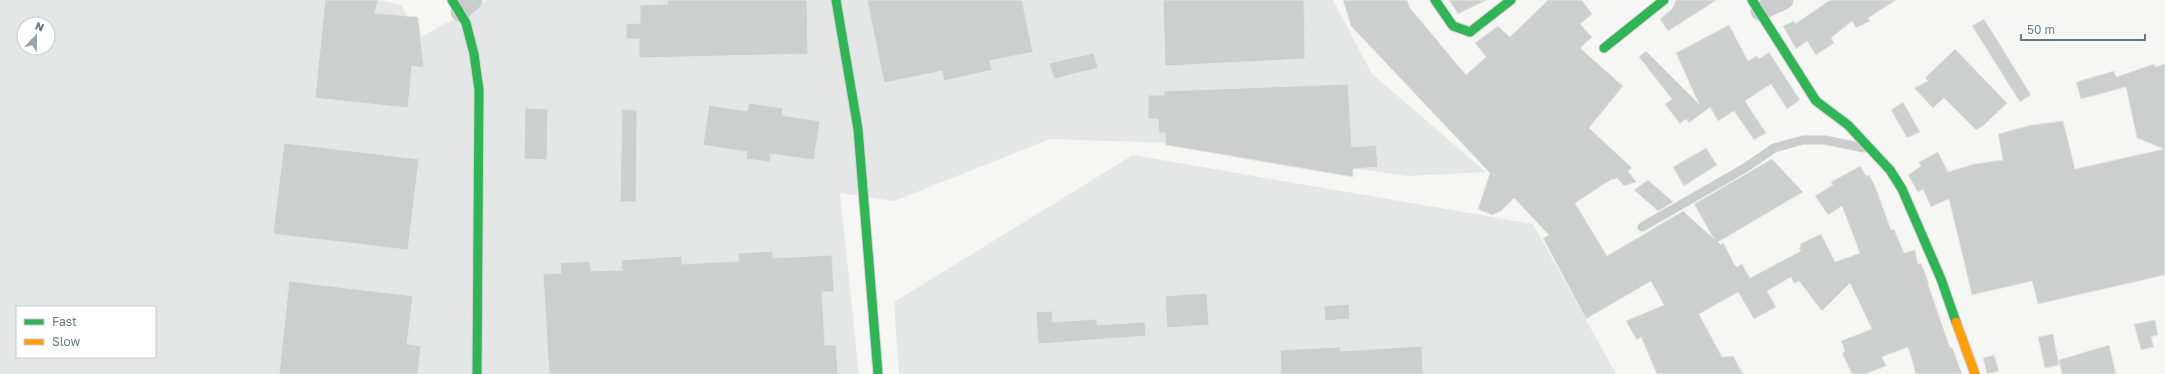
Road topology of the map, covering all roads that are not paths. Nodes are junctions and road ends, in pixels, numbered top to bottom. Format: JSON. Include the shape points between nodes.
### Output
{"nodes":[{"id":1,"x":836,"y":0,"type":"edge"},
{"id":2,"x":1435,"y":0,"type":"edge"},
{"id":3,"x":1510,"y":0,"type":"edge"},
{"id":4,"x":1664,"y":0,"type":"edge"},
{"id":5,"x":1784,"y":0,"type":"edge"},
{"id":6,"x":462,"y":4,"type":"edge"},
{"id":7,"x":1756,"y":6,"type":"edge"},
{"id":8,"x":1604,"y":48,"type":"dead end"},
{"id":9,"x":1872,"y":149,"type":"junction"},
{"id":10,"x":1642,"y":227,"type":"dead end"},
{"id":11,"x":477,"y":374,"type":"edge"},
{"id":12,"x":878,"y":374,"type":"edge"},
{"id":13,"x":1975,"y":374,"type":"edge"}],
"edges":[{"from":1,"to":12,"type":"street","via":[[858,129]]},
{"from":2,"to":3,"type":"street","via":[[1451,26],[1462,32],[1470,32]]},
{"from":4,"to":8,"type":"street"},
{"from":5,"to":7,"type":"street"},
{"from":6,"to":11,"type":"street","via":[[479,90]]},
{"from":7,"to":9,"type":"street","via":[[1816,101]]},
{"from":9,"to":10,"type":"lane","via":[[1825,140],[1803,140],[1774,148],[1745,168]]},
{"from":9,"to":13,"type":"street","via":[[1902,189],[1941,280]]}]}
